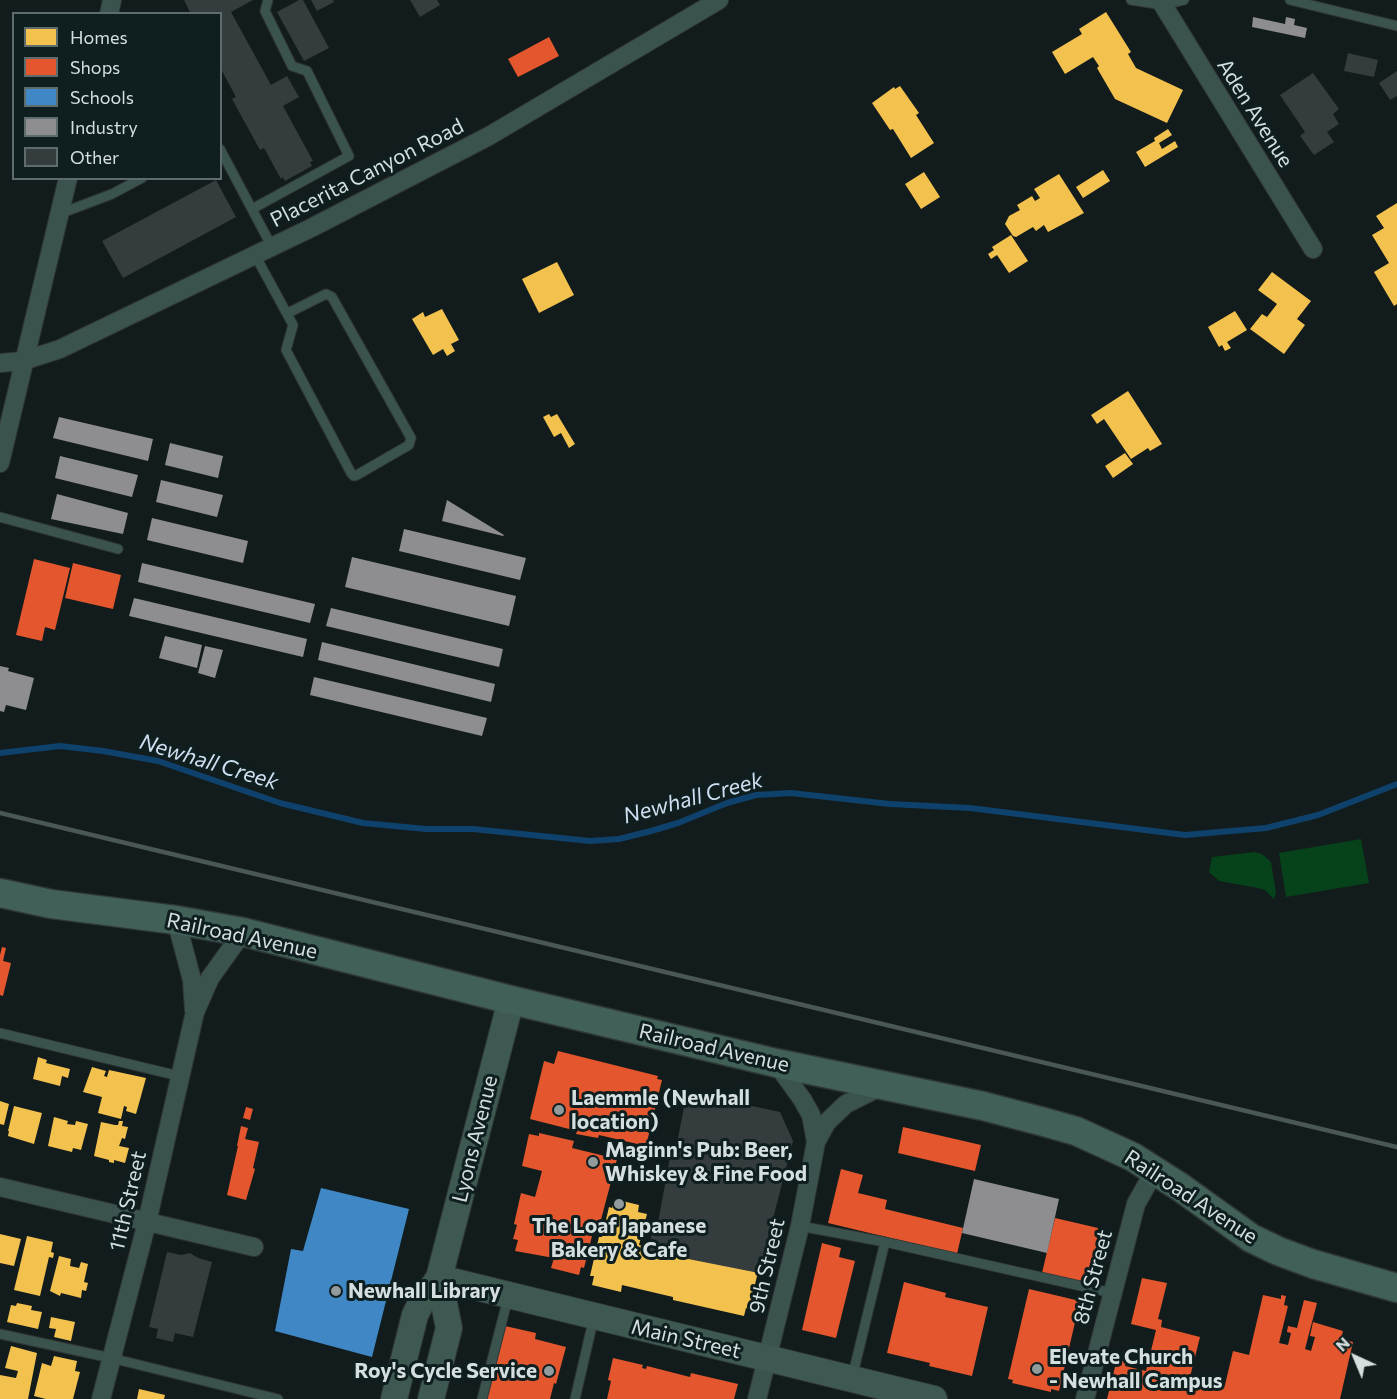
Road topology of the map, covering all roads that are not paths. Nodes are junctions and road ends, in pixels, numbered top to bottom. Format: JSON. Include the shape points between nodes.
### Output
{"nodes":[{"id":1,"x":268,"y":0,"type":"edge"},
{"id":2,"x":719,"y":0,"type":"edge"},
{"id":3,"x":1131,"y":0,"type":"edge"},
{"id":4,"x":1184,"y":0,"type":"edge"},
{"id":5,"x":1290,"y":0,"type":"edge"},
{"id":6,"x":1161,"y":3,"type":"edge"},
{"id":7,"x":1397,"y":26,"type":"edge"},
{"id":8,"x":222,"y":153,"type":"edge"},
{"id":9,"x":68,"y":180,"type":"edge"},
{"id":10,"x":138,"y":180,"type":"edge"},
{"id":11,"x":252,"y":209,"type":"junction"},
{"id":12,"x":59,"y":214,"type":"junction"},
{"id":13,"x":272,"y":246,"type":"junction"},
{"id":14,"x":1313,"y":249,"type":"dead end"},
{"id":15,"x":255,"y":255,"type":"junction"},
{"id":16,"x":288,"y":313,"type":"junction"},
{"id":17,"x":23,"y":361,"type":"junction"},
{"id":18,"x":0,"y":363,"type":"edge"},
{"id":19,"x":0,"y":463,"type":"edge"},
{"id":20,"x":0,"y":517,"type":"edge"},
{"id":21,"x":118,"y":549,"type":"dead end"},
{"id":22,"x":0,"y":893,"type":"edge"},
{"id":23,"x":176,"y":920,"type":"junction"},
{"id":24,"x":243,"y":932,"type":"junction"},
{"id":25,"x":511,"y":1000,"type":"junction"},
{"id":26,"x":195,"y":1012,"type":"junction"},
{"id":27,"x":0,"y":1033,"type":"edge"},
{"id":28,"x":776,"y":1063,"type":"junction"},
{"id":29,"x":179,"y":1076,"type":"junction"},
{"id":30,"x":882,"y":1086,"type":"junction"},
{"id":31,"x":816,"y":1142,"type":"junction"},
{"id":32,"x":1155,"y":1170,"type":"junction"},
{"id":33,"x":0,"y":1187,"type":"edge"},
{"id":34,"x":147,"y":1222,"type":"junction"},
{"id":35,"x":800,"y":1226,"type":"junction"},
{"id":36,"x":885,"y":1242,"type":"junction"},
{"id":37,"x":254,"y":1247,"type":"dead end"},
{"id":38,"x":439,"y":1278,"type":"junction"},
{"id":39,"x":1397,"y":1288,"type":"edge"},
{"id":40,"x":1112,"y":1293,"type":"junction"},
{"id":41,"x":508,"y":1296,"type":"junction"},
{"id":42,"x":594,"y":1317,"type":"junction"},
{"id":43,"x":0,"y":1334,"type":"edge"},
{"id":44,"x":111,"y":1358,"type":"junction"},
{"id":45,"x":766,"y":1359,"type":"junction"},
{"id":46,"x":851,"y":1380,"type":"junction"},
{"id":47,"x":101,"y":1399,"type":"edge"},
{"id":48,"x":278,"y":1399,"type":"edge"},
{"id":49,"x":394,"y":1399,"type":"edge"},
{"id":50,"x":431,"y":1399,"type":"edge"},
{"id":51,"x":482,"y":1399,"type":"edge"},
{"id":52,"x":575,"y":1399,"type":"edge"},
{"id":53,"x":757,"y":1399,"type":"edge"},
{"id":54,"x":934,"y":1399,"type":"edge"},
{"id":55,"x":1085,"y":1399,"type":"edge"}],
"edges":[{"from":1,"to":11,"type":"lane","via":[[264,11],[292,66],[307,71],[349,156]]},
{"from":2,"to":13,"type":"street","name":"Placerita Canyon Road","via":[[489,136]]},
{"from":3,"to":6,"type":"lane"},
{"from":4,"to":6,"type":"lane"},
{"from":5,"to":7,"type":"lane"},
{"from":6,"to":14,"type":"street","name":"Aden Avenue"},
{"from":8,"to":11,"type":"lane"},
{"from":9,"to":12,"type":"street"},
{"from":10,"to":12,"type":"lane"},
{"from":11,"to":13,"type":"lane"},
{"from":12,"to":17,"type":"street"},
{"from":13,"to":15,"type":"street","name":"Placerita Canyon Road"},
{"from":15,"to":16,"type":"lane"},
{"from":15,"to":17,"type":"street","name":"Placerita Canyon Road","via":[[60,349]]},
{"from":16,"to":16,"type":"lane","via":[[293,325],[286,351],[351,473],[354,476],[409,445],[411,438],[332,297],[326,294]]},
{"from":17,"to":18,"type":"street","name":"Placerita Canyon Road"},
{"from":17,"to":19,"type":"street"},
{"from":20,"to":21,"type":"lane"},
{"from":22,"to":23,"type":"main road","name":"Railroad Avenue","via":[[51,904]]},
{"from":23,"to":24,"type":"main road","name":"Railroad Avenue"},
{"from":23,"to":26,"type":"street","name":"11th Street","via":[[192,980]]},
{"from":24,"to":25,"type":"main road","name":"Railroad Avenue"},
{"from":24,"to":26,"type":"street","name":"11th Street","via":[[210,978]]},
{"from":25,"to":28,"type":"main road","name":"Railroad Avenue"},
{"from":25,"to":38,"type":"main road","name":"Lyons Avenue"},
{"from":26,"to":29,"type":"street","name":"11th Street"},
{"from":27,"to":29,"type":"lane"},
{"from":28,"to":30,"type":"main road","name":"Railroad Avenue"},
{"from":28,"to":31,"type":"street","name":"9th Street","via":[[811,1115]]},
{"from":29,"to":34,"type":"street","name":"11th Street"},
{"from":30,"to":31,"type":"street","name":"9th Street","via":[[846,1104],[827,1122]]},
{"from":30,"to":32,"type":"main road","name":"Railroad Avenue","via":[[982,1106],[1076,1131]]},
{"from":31,"to":35,"type":"street","name":"9th Street"},
{"from":32,"to":39,"type":"main road","name":"Railroad Avenue","via":[[1251,1238],[1314,1264]]},
{"from":32,"to":40,"type":"street","name":"8th Street","via":[[1136,1204]]},
{"from":33,"to":34,"type":"street"},
{"from":34,"to":37,"type":"street"},
{"from":34,"to":44,"type":"street","name":"11th Street"},
{"from":35,"to":36,"type":"lane"},
{"from":35,"to":45,"type":"street","name":"9th Street"},
{"from":36,"to":40,"type":"lane"},
{"from":36,"to":46,"type":"lane"},
{"from":38,"to":41,"type":"main road","name":"Main Street"},
{"from":38,"to":49,"type":"main road","name":"Lyons Avenue","via":[[415,1315]]},
{"from":38,"to":50,"type":"main road","name":"Lyons Avenue","via":[[449,1328]]},
{"from":40,"to":55,"type":"street","name":"8th Street"},
{"from":41,"to":42,"type":"main road","name":"Main Street"},
{"from":41,"to":51,"type":"lane"},
{"from":42,"to":45,"type":"main road","name":"Main Street"},
{"from":42,"to":52,"type":"lane"},
{"from":43,"to":44,"type":"lane"},
{"from":44,"to":47,"type":"street","name":"11th Street"},
{"from":44,"to":48,"type":"lane"},
{"from":45,"to":46,"type":"main road","name":"Main Street"},
{"from":45,"to":53,"type":"street","name":"9th Street"},
{"from":46,"to":54,"type":"main road","name":"Main Street"}]}
